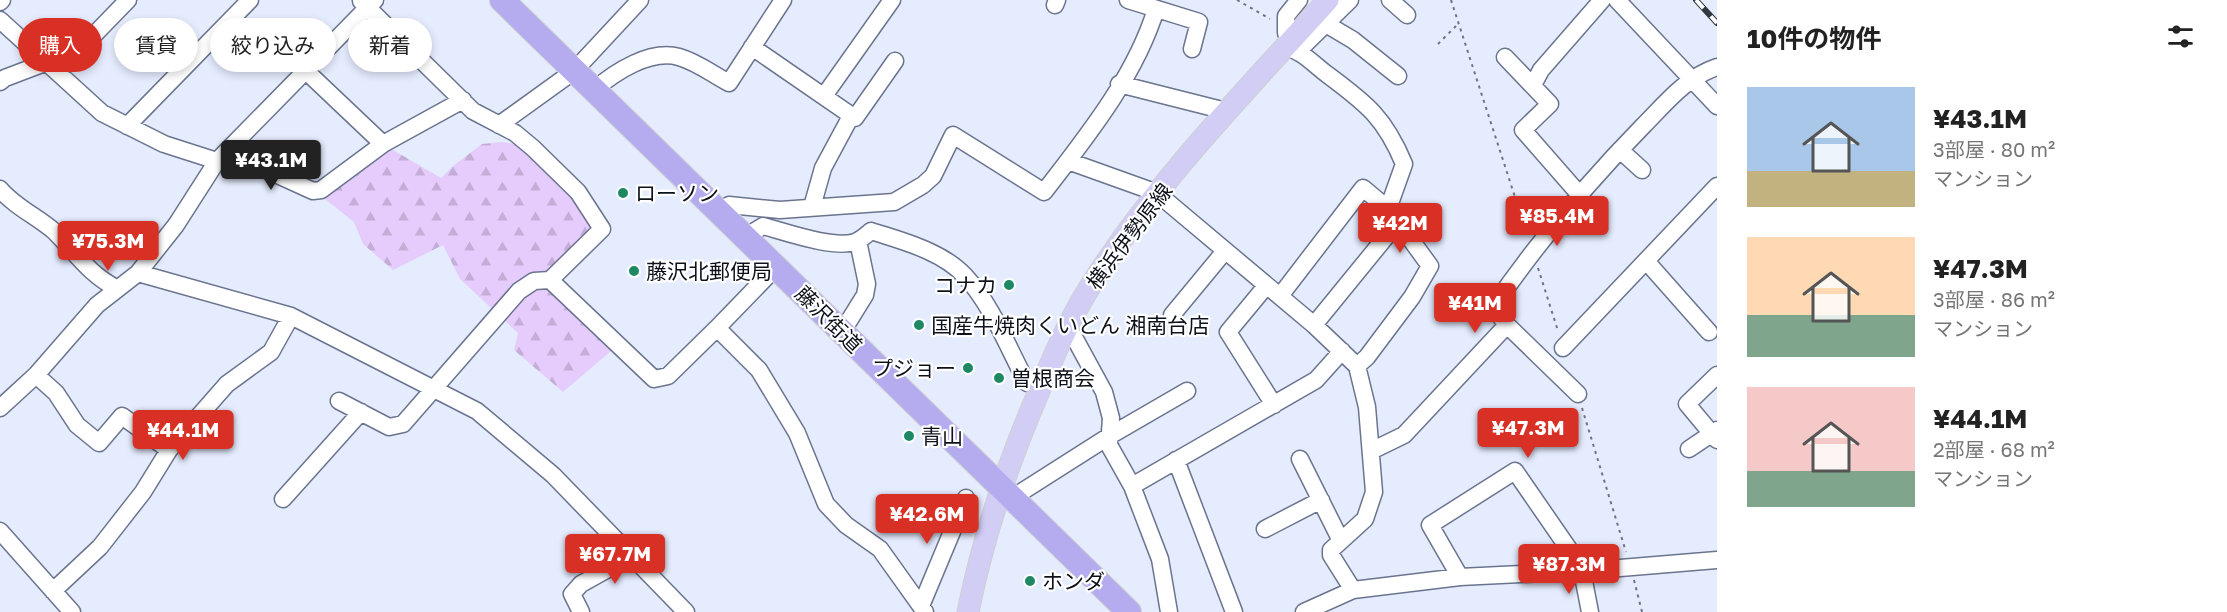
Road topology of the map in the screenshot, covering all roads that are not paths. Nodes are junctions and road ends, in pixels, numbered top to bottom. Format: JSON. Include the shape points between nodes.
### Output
{"nodes":[{"id":1,"x":128,"y":0,"type":"edge"},
{"id":2,"x":250,"y":0,"type":"edge"},
{"id":3,"x":502,"y":0,"type":"edge"},
{"id":4,"x":640,"y":0,"type":"edge"},
{"id":5,"x":783,"y":0,"type":"edge"},
{"id":6,"x":892,"y":0,"type":"edge"},
{"id":7,"x":1128,"y":0,"type":"edge"},
{"id":8,"x":1299,"y":0,"type":"edge"},
{"id":9,"x":1314,"y":0,"type":"edge"},
{"id":10,"x":1328,"y":0,"type":"edge"},
{"id":11,"x":1350,"y":0,"type":"edge"},
{"id":12,"x":1390,"y":0,"type":"edge"},
{"id":13,"x":1602,"y":0,"type":"edge"},
{"id":14,"x":1617,"y":0,"type":"edge"},
{"id":15,"x":368,"y":2,"type":"edge"},
{"id":16,"x":1156,"y":9,"type":"junction"},
{"id":17,"x":1407,"y":15,"type":"dead end"},
{"id":18,"x":0,"y":20,"type":"edge"},
{"id":19,"x":102,"y":23,"type":"edge"},
{"id":20,"x":1326,"y":24,"type":"junction"},
{"id":21,"x":18,"y":36,"type":"edge"},
{"id":22,"x":1289,"y":37,"type":"junction"},
{"id":23,"x":336,"y":38,"type":"edge"},
{"id":24,"x":752,"y":47,"type":"junction"},
{"id":25,"x":1192,"y":49,"type":"dead end"},
{"id":26,"x":1505,"y":57,"type":"dead end"},
{"id":27,"x":895,"y":61,"type":"dead end"},
{"id":28,"x":1717,"y":66,"type":"edge"},
{"id":29,"x":574,"y":71,"type":"junction"},
{"id":30,"x":31,"y":72,"type":"edge"},
{"id":31,"x":57,"y":72,"type":"edge"},
{"id":32,"x":305,"y":72,"type":"edge"},
{"id":33,"x":307,"y":72,"type":"edge"},
{"id":34,"x":1398,"y":76,"type":"dead end"},
{"id":35,"x":1692,"y":77,"type":"junction"},
{"id":36,"x":0,"y":82,"type":"edge"},
{"id":37,"x":1119,"y":84,"type":"junction"},
{"id":38,"x":1533,"y":85,"type":"junction"},
{"id":39,"x":594,"y":90,"type":"junction"},
{"id":40,"x":824,"y":96,"type":"junction"},
{"id":41,"x":463,"y":100,"type":"junction"},
{"id":42,"x":1717,"y":106,"type":"edge"},
{"id":43,"x":1218,"y":109,"type":"junction"},
{"id":44,"x":851,"y":116,"type":"junction"},
{"id":45,"x":499,"y":125,"type":"junction"},
{"id":46,"x":127,"y":126,"type":"junction"},
{"id":47,"x":383,"y":144,"type":"junction"},
{"id":48,"x":1620,"y":150,"type":"junction"},
{"id":49,"x":222,"y":156,"type":"junction"},
{"id":50,"x":1068,"y":161,"type":"junction"},
{"id":51,"x":1642,"y":170,"type":"dead end"},
{"id":52,"x":1717,"y":186,"type":"edge"},
{"id":53,"x":0,"y":189,"type":"edge"},
{"id":54,"x":1153,"y":192,"type":"junction"},
{"id":55,"x":1579,"y":194,"type":"junction"},
{"id":56,"x":871,"y":204,"type":"junction"},
{"id":57,"x":812,"y":207,"type":"junction"},
{"id":58,"x":720,"y":212,"type":"junction"},
{"id":59,"x":1393,"y":215,"type":"junction"},
{"id":60,"x":864,"y":236,"type":"junction"},
{"id":61,"x":746,"y":237,"type":"junction"},
{"id":62,"x":1225,"y":251,"type":"junction"},
{"id":63,"x":1647,"y":262,"type":"junction"},
{"id":64,"x":776,"y":267,"type":"junction"},
{"id":65,"x":138,"y":273,"type":"junction"},
{"id":66,"x":550,"y":280,"type":"junction"},
{"id":67,"x":1266,"y":286,"type":"junction"},
{"id":68,"x":116,"y":288,"type":"junction"},
{"id":69,"x":1280,"y":296,"type":"junction"},
{"id":70,"x":1172,"y":315,"type":"dead end"},
{"id":71,"x":291,"y":316,"type":"junction"},
{"id":72,"x":1314,"y":325,"type":"junction"},
{"id":73,"x":1068,"y":326,"type":"junction"},
{"id":74,"x":1507,"y":326,"type":"junction"},
{"id":75,"x":717,"y":328,"type":"junction"},
{"id":76,"x":842,"y":332,"type":"junction"},
{"id":77,"x":1709,"y":332,"type":"dead end"},
{"id":78,"x":1563,"y":348,"type":"road end"},
{"id":79,"x":1342,"y":351,"type":"junction"},
{"id":80,"x":1358,"y":366,"type":"junction"},
{"id":81,"x":36,"y":375,"type":"junction"},
{"id":82,"x":1717,"y":375,"type":"edge"},
{"id":83,"x":1027,"y":383,"type":"junction"},
{"id":84,"x":435,"y":388,"type":"junction"},
{"id":85,"x":1187,"y":391,"type":"dead end"},
{"id":86,"x":1578,"y":394,"type":"road end"},
{"id":87,"x":339,"y":401,"type":"dead end"},
{"id":88,"x":1274,"y":405,"type":"junction"},
{"id":89,"x":0,"y":408,"type":"edge"},
{"id":90,"x":361,"y":412,"type":"junction"},
{"id":91,"x":1111,"y":435,"type":"junction"},
{"id":92,"x":1715,"y":435,"type":"edge"},
{"id":93,"x":1689,"y":449,"type":"dead end"},
{"id":94,"x":169,"y":450,"type":"junction"},
{"id":95,"x":1371,"y":452,"type":"junction"},
{"id":96,"x":1300,"y":459,"type":"dead end"},
{"id":97,"x":1176,"y":460,"type":"junction"},
{"id":98,"x":1132,"y":486,"type":"junction"},
{"id":99,"x":1002,"y":488,"type":"junction"},
{"id":100,"x":966,"y":498,"type":"dead end"},
{"id":101,"x":284,"y":499,"type":"dead end"},
{"id":102,"x":1322,"y":500,"type":"junction"},
{"id":103,"x":1265,"y":530,"type":"dead end"},
{"id":104,"x":0,"y":531,"type":"edge"},
{"id":105,"x":1341,"y":541,"type":"junction"},
{"id":106,"x":629,"y":551,"type":"junction"},
{"id":107,"x":1717,"y":560,"type":"edge"},
{"id":108,"x":1583,"y":571,"type":"junction"},
{"id":109,"x":1460,"y":577,"type":"junction"},
{"id":110,"x":1353,"y":590,"type":"junction"},
{"id":111,"x":53,"y":591,"type":"junction"},
{"id":112,"x":923,"y":609,"type":"edge"},
{"id":113,"x":72,"y":612,"type":"edge"},
{"id":114,"x":581,"y":612,"type":"edge"},
{"id":115,"x":686,"y":612,"type":"edge"},
{"id":116,"x":968,"y":612,"type":"edge"},
{"id":117,"x":1129,"y":612,"type":"edge"},
{"id":118,"x":1169,"y":612,"type":"edge"},
{"id":119,"x":1234,"y":612,"type":"edge"},
{"id":120,"x":1304,"y":612,"type":"edge"},
{"id":121,"x":1590,"y":612,"type":"edge"}],
"edges":[{"from":1,"to":19,"type":"street"},
{"from":2,"to":46,"type":"street"},
{"from":3,"to":29,"type":"highway","name":"藤沢街道"},
{"from":4,"to":29,"type":"street"},
{"from":5,"to":24,"type":"street"},
{"from":6,"to":40,"type":"street"},
{"from":7,"to":16,"type":"street"},
{"from":8,"to":22,"type":"street"},
{"from":9,"to":22,"type":"main road","name":"横浜伊勢原線"},
{"from":10,"to":22,"type":"main road","name":"横浜伊勢原線"},
{"from":11,"to":20,"type":"street"},
{"from":12,"to":17,"type":"street"},
{"from":13,"to":38,"type":"street","via":[[1541,70]]},
{"from":14,"to":35,"type":"street"},
{"from":15,"to":23,"type":"street"},
{"from":15,"to":41,"type":"street"},
{"from":16,"to":25,"type":"street","via":[[1199,22]]},
{"from":16,"to":37,"type":"street","via":[[1146,41]]},
{"from":18,"to":21,"type":"street"},
{"from":20,"to":22,"type":"street"},
{"from":20,"to":34,"type":"street"},
{"from":22,"to":43,"type":"main road","name":"横浜伊勢原線"},
{"from":22,"to":54,"type":"main road","name":"横浜伊勢原線"},
{"from":22,"to":59,"type":"street","via":[[1327,74],[1373,110],[1392,136],[1404,164]]},
{"from":24,"to":39,"type":"street","via":[[729,83],[678,56],[659,55],[608,78]]},
{"from":24,"to":40,"type":"street"},
{"from":26,"to":38,"type":"street"},
{"from":27,"to":44,"type":"street","via":[[855,118]]},
{"from":28,"to":35,"type":"street"},
{"from":29,"to":39,"type":"highway","name":"藤沢街道"},
{"from":29,"to":45,"type":"street"},
{"from":30,"to":36,"type":"street"},
{"from":31,"to":46,"type":"street","via":[[102,113]]},
{"from":32,"to":49,"type":"street"},
{"from":33,"to":47,"type":"street"},
{"from":35,"to":42,"type":"street"},
{"from":35,"to":48,"type":"street"},
{"from":37,"to":43,"type":"street"},
{"from":37,"to":50,"type":"street"},
{"from":38,"to":55,"type":"street","via":[[1550,104],[1522,130]]},
{"from":39,"to":58,"type":"highway","name":"藤沢街道"},
{"from":40,"to":44,"type":"street"},
{"from":41,"to":45,"type":"street","via":[[473,111]]},
{"from":41,"to":47,"type":"street"},
{"from":43,"to":54,"type":"main road","name":"横浜伊勢原線"},
{"from":44,"to":57,"type":"street","via":[[823,168]]},
{"from":45,"to":66,"type":"street","via":[[533,148],[578,192],[602,229]]},
{"from":46,"to":49,"type":"street","via":[[164,144]]},
{"from":47,"to":49,"type":"street","via":[[321,190],[313,191]]},
{"from":48,"to":51,"type":"street"},
{"from":48,"to":55,"type":"street"},
{"from":49,"to":65,"type":"street"},
{"from":50,"to":54,"type":"street"},
{"from":50,"to":56,"type":"street","via":[[1044,192],[953,135],[933,176],[923,185],[894,201]]},
{"from":52,"to":63,"type":"street"},
{"from":53,"to":68,"type":"street","via":[[54,232],[87,269]]},
{"from":54,"to":62,"type":"street"},
{"from":54,"to":73,"type":"main road","name":"横浜伊勢原線"},
{"from":54,"to":83,"type":"main road","name":"横浜伊勢原線","via":[[1080,284]]},
{"from":55,"to":74,"type":"street","via":[[1533,249],[1493,307]]},
{"from":56,"to":57,"type":"street"},
{"from":56,"to":60,"type":"street"},
{"from":57,"to":58,"type":"street","via":[[780,210],[729,205]]},
{"from":58,"to":61,"type":"highway","name":"藤沢街道"},
{"from":59,"to":69,"type":"street","via":[[1363,188]]},
{"from":59,"to":72,"type":"street"},
{"from":59,"to":80,"type":"street","via":[[1430,266],[1412,297]]},
{"from":60,"to":61,"type":"street","via":[[847,244],[763,226]]},
{"from":60,"to":76,"type":"street","via":[[865,296]]},
{"from":60,"to":83,"type":"street","via":[[913,244],[964,274]]},
{"from":61,"to":64,"type":"highway","name":"藤沢街道"},
{"from":62,"to":67,"type":"street"},
{"from":62,"to":70,"type":"street"},
{"from":63,"to":77,"type":"street"},
{"from":63,"to":78,"type":"street"},
{"from":64,"to":75,"type":"street"},
{"from":64,"to":76,"type":"highway","name":"藤沢街道"},
{"from":65,"to":68,"type":"street"},
{"from":65,"to":71,"type":"street"},
{"from":66,"to":75,"type":"street","via":[[654,379],[668,376]]},
{"from":66,"to":84,"type":"street","via":[[534,281],[519,291]]},
{"from":67,"to":69,"type":"street"},
{"from":67,"to":88,"type":"street","via":[[1228,332]]},
{"from":68,"to":81,"type":"street"},
{"from":69,"to":72,"type":"street"},
{"from":71,"to":84,"type":"street"},
{"from":71,"to":94,"type":"street","via":[[272,352],[227,384]]},
{"from":72,"to":79,"type":"street"},
{"from":73,"to":91,"type":"street","via":[[1104,392]]},
{"from":73,"to":99,"type":"main road","name":"横浜伊勢原線"},
{"from":74,"to":86,"type":"street"},
{"from":74,"to":95,"type":"street","via":[[1404,435]]},
{"from":75,"to":112,"type":"street","via":[[759,370],[797,433],[826,504],[846,525],[880,549]]},
{"from":76,"to":99,"type":"highway","name":"藤沢街道"},
{"from":79,"to":80,"type":"street"},
{"from":79,"to":88,"type":"street","via":[[1316,380]]},
{"from":80,"to":95,"type":"street"},
{"from":81,"to":89,"type":"street"},
{"from":81,"to":94,"type":"street","via":[[56,393],[77,425],[99,443],[122,416]]},
{"from":82,"to":92,"type":"street","via":[[1687,405]]},
{"from":83,"to":99,"type":"main road","name":"横浜伊勢原線","via":[[999,454]]},
{"from":84,"to":90,"type":"street","via":[[403,424],[389,427]]},
{"from":84,"to":106,"type":"street","via":[[495,424]]},
{"from":85,"to":91,"type":"street"},
{"from":87,"to":90,"type":"street"},
{"from":88,"to":97,"type":"street"},
{"from":90,"to":101,"type":"street"},
{"from":91,"to":98,"type":"street","via":[[1109,445]]},
{"from":91,"to":99,"type":"street"},
{"from":92,"to":93,"type":"street"},
{"from":94,"to":111,"type":"street","via":[[143,492],[100,547]]},
{"from":95,"to":105,"type":"street","via":[[1374,492],[1370,511]]},
{"from":96,"to":102,"type":"street"},
{"from":97,"to":98,"type":"street"},
{"from":97,"to":119,"type":"street"},
{"from":98,"to":118,"type":"street","via":[[1160,559]]},
{"from":99,"to":116,"type":"main road","name":"横浜伊勢原線"},
{"from":99,"to":117,"type":"highway","name":"藤沢街道"},
{"from":100,"to":112,"type":"street"},
{"from":102,"to":103,"type":"street"},
{"from":102,"to":105,"type":"street"},
{"from":104,"to":111,"type":"street"},
{"from":105,"to":110,"type":"street","via":[[1331,555]]},
{"from":106,"to":114,"type":"street","via":[[572,594]]},
{"from":106,"to":115,"type":"street"},
{"from":107,"to":108,"type":"street"},
{"from":108,"to":109,"type":"street"},
{"from":108,"to":109,"type":"street","via":[[1515,471],[1430,525]]},
{"from":108,"to":121,"type":"street"},
{"from":109,"to":110,"type":"street"},
{"from":110,"to":120,"type":"street"},
{"from":111,"to":113,"type":"street"}]}
